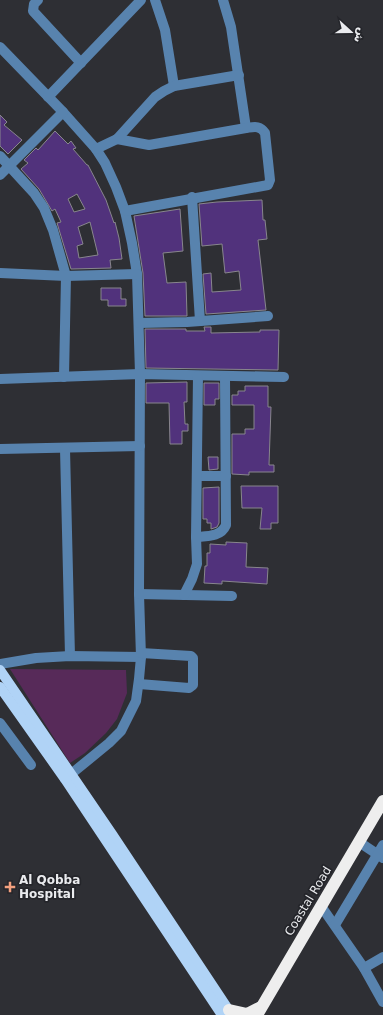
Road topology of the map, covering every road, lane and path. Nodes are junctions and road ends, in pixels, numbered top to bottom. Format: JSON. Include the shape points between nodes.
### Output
{"nodes":[{"id":1,"x":38,"y":0,"type":"edge"},
{"id":2,"x":142,"y":0,"type":"edge"},
{"id":3,"x":155,"y":0,"type":"edge"},
{"id":4,"x":223,"y":0,"type":"edge"},
{"id":5,"x":0,"y":47,"type":"edge"},
{"id":6,"x":81,"y":63,"type":"junction"},
{"id":7,"x":239,"y":75,"type":"junction"},
{"id":8,"x":174,"y":86,"type":"junction"},
{"id":9,"x":48,"y":97,"type":"junction"},
{"id":10,"x":62,"y":112,"type":"junction"},
{"id":11,"x":246,"y":128,"type":"junction"},
{"id":12,"x":117,"y":140,"type":"junction"},
{"id":13,"x":96,"y":149,"type":"junction"},
{"id":14,"x":0,"y":156,"type":"edge"},
{"id":15,"x":9,"y":166,"type":"junction"},
{"id":16,"x":0,"y":176,"type":"edge"},
{"id":17,"x":192,"y":197,"type":"junction"},
{"id":18,"x":125,"y":211,"type":"junction"},
{"id":19,"x":0,"y":273,"type":"edge"},
{"id":20,"x":137,"y":274,"type":"junction"},
{"id":21,"x":66,"y":276,"type":"junction"},
{"id":22,"x":268,"y":316,"type":"dead end"},
{"id":23,"x":200,"y":321,"type":"junction"},
{"id":24,"x":139,"y":324,"type":"junction"},
{"id":25,"x":140,"y":374,"type":"junction"},
{"id":26,"x":198,"y":376,"type":"junction"},
{"id":27,"x":225,"y":377,"type":"junction"},
{"id":28,"x":284,"y":377,"type":"dead end"},
{"id":29,"x":64,"y":378,"type":"junction"},
{"id":30,"x":0,"y":379,"type":"edge"},
{"id":31,"x":140,"y":446,"type":"junction"},
{"id":32,"x":65,"y":448,"type":"junction"},
{"id":33,"x":0,"y":449,"type":"edge"},
{"id":34,"x":196,"y":476,"type":"junction"},
{"id":35,"x":226,"y":476,"type":"junction"},
{"id":36,"x":196,"y":538,"type":"junction"},
{"id":37,"x":139,"y":594,"type":"junction"},
{"id":38,"x":184,"y":595,"type":"junction"},
{"id":39,"x":232,"y":596,"type":"dead end"},
{"id":40,"x":141,"y":655,"type":"junction"},
{"id":41,"x":70,"y":656,"type":"junction"},
{"id":42,"x":0,"y":664,"type":"edge"},
{"id":43,"x":0,"y":670,"type":"edge"},
{"id":44,"x":139,"y":684,"type":"junction"},
{"id":45,"x":0,"y":687,"type":"edge"},
{"id":46,"x":1,"y":727,"type":"edge"},
{"id":47,"x":31,"y":765,"type":"dead end"},
{"id":48,"x":67,"y":776,"type":"junction"},
{"id":49,"x":383,"y":801,"type":"edge"},
{"id":50,"x":359,"y":842,"type":"junction"},
{"id":51,"x":381,"y":852,"type":"edge"},
{"id":52,"x":322,"y":906,"type":"junction"},
{"id":53,"x":336,"y":925,"type":"junction"},
{"id":54,"x":383,"y":957,"type":"edge"},
{"id":55,"x":364,"y":968,"type":"junction"},
{"id":56,"x":383,"y":1002,"type":"edge"},
{"id":57,"x":259,"y":1010,"type":"edge"},
{"id":58,"x":228,"y":1013,"type":"edge"}],
"edges":[{"from":1,"to":6,"type":"street","via":[[33,11]]},
{"from":2,"to":6,"type":"street"},
{"from":3,"to":8,"type":"street","via":[[165,30]]},
{"from":4,"to":7,"type":"street","via":[[231,27]]},
{"from":5,"to":9,"type":"street"},
{"from":6,"to":9,"type":"street"},
{"from":7,"to":8,"type":"street"},
{"from":7,"to":11,"type":"street"},
{"from":8,"to":12,"type":"street","via":[[155,97]]},
{"from":9,"to":10,"type":"street"},
{"from":10,"to":13,"type":"street"},
{"from":10,"to":15,"type":"street"},
{"from":11,"to":12,"type":"street","via":[[149,144]]},
{"from":11,"to":17,"type":"street","via":[[259,127],[265,133],[270,182]]},
{"from":12,"to":13,"type":"street"},
{"from":13,"to":18,"type":"street","via":[[105,163]]},
{"from":14,"to":15,"type":"street"},
{"from":15,"to":16,"type":"street"},
{"from":15,"to":21,"type":"street","via":[[44,208]]},
{"from":17,"to":18,"type":"street"},
{"from":17,"to":23,"type":"street"},
{"from":18,"to":20,"type":"street"},
{"from":19,"to":21,"type":"street"},
{"from":20,"to":21,"type":"street"},
{"from":20,"to":24,"type":"street"},
{"from":21,"to":29,"type":"street"},
{"from":22,"to":23,"type":"street"},
{"from":23,"to":24,"type":"street"},
{"from":24,"to":25,"type":"street"},
{"from":25,"to":26,"type":"street"},
{"from":25,"to":29,"type":"street"},
{"from":25,"to":31,"type":"street"},
{"from":26,"to":27,"type":"street"},
{"from":26,"to":34,"type":"street"},
{"from":27,"to":28,"type":"street"},
{"from":27,"to":35,"type":"street"},
{"from":29,"to":30,"type":"street"},
{"from":31,"to":32,"type":"street"},
{"from":31,"to":37,"type":"street"},
{"from":32,"to":33,"type":"street"},
{"from":32,"to":41,"type":"street"},
{"from":34,"to":35,"type":"street"},
{"from":34,"to":36,"type":"street"},
{"from":35,"to":36,"type":"street","via":[[224,530],[220,534]]},
{"from":36,"to":38,"type":"street","via":[[197,564]]},
{"from":37,"to":38,"type":"street"},
{"from":37,"to":40,"type":"street"},
{"from":38,"to":39,"type":"street"},
{"from":40,"to":41,"type":"street"},
{"from":40,"to":44,"type":"street"},
{"from":40,"to":44,"type":"street","via":[[191,656],[194,685],[189,688]]},
{"from":41,"to":42,"type":"street"},
{"from":43,"to":48,"type":"main road"},
{"from":44,"to":48,"type":"street","via":[[136,701],[121,731]]},
{"from":45,"to":48,"type":"main road"},
{"from":46,"to":47,"type":"street"},
{"from":48,"to":58,"type":"main road","via":[[112,834]]},
{"from":49,"to":50,"type":"highway","name":"Coastal Road"},
{"from":50,"to":51,"type":"street"},
{"from":50,"to":52,"type":"highway","name":"Coastal Road"},
{"from":51,"to":53,"type":"street"},
{"from":52,"to":53,"type":"street"},
{"from":52,"to":57,"type":"highway","name":"Coastal Road"},
{"from":53,"to":55,"type":"street"},
{"from":54,"to":55,"type":"street"},
{"from":55,"to":56,"type":"street"},
{"from":57,"to":58,"type":"highway","via":[[246,1014]]}]}
